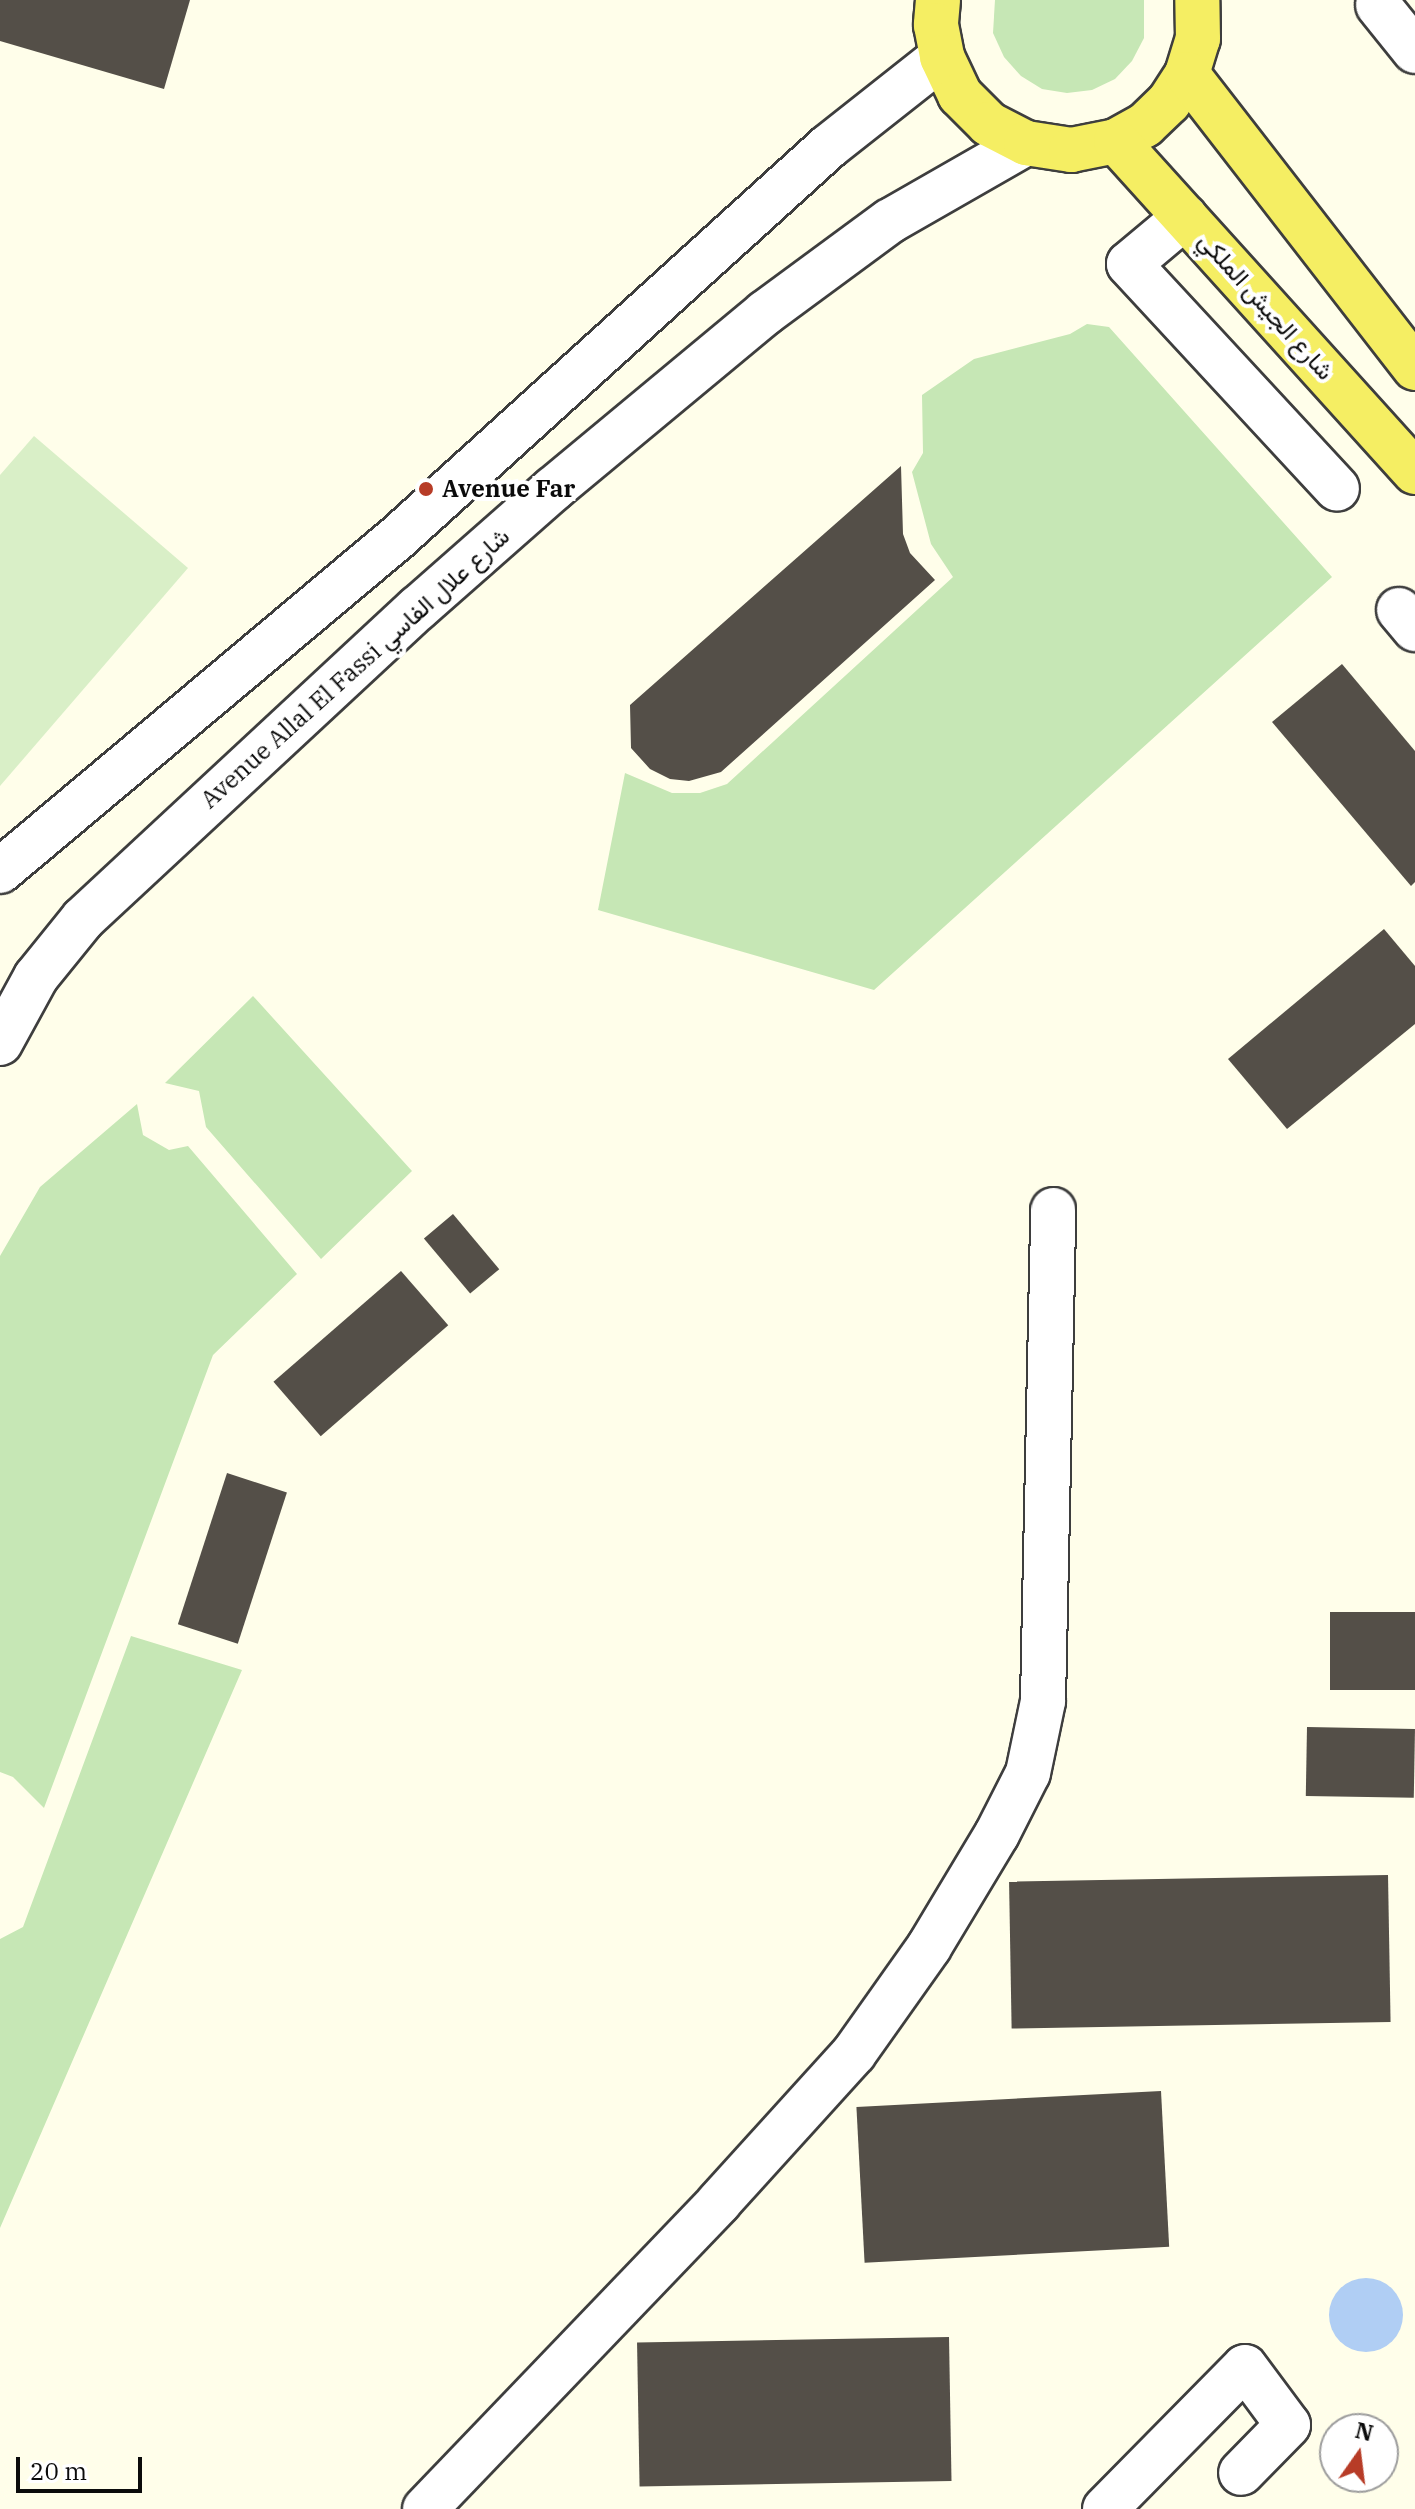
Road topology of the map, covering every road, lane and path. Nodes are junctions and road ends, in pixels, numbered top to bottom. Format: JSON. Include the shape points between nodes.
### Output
{"nodes":[{"id":1,"x":938,"y":0,"type":"edge"},
{"id":2,"x":1197,"y":0,"type":"edge"},
{"id":3,"x":1378,"y":5,"type":"dead end"},
{"id":4,"x":1415,"y":51,"type":"edge"},
{"id":5,"x":942,"y":57,"type":"junction"},
{"id":6,"x":1187,"y":74,"type":"junction"},
{"id":7,"x":1116,"y":141,"type":"junction"},
{"id":8,"x":1026,"y":143,"type":"junction"},
{"id":9,"x":1185,"y":217,"type":"junction"},
{"id":10,"x":1415,"y":368,"type":"edge"},
{"id":11,"x":1415,"y":472,"type":"edge"},
{"id":12,"x":1337,"y":489,"type":"dead end"},
{"id":13,"x":0,"y":871,"type":"edge"},
{"id":14,"x":0,"y":1043,"type":"edge"},
{"id":15,"x":1053,"y":1210,"type":"dead end"},
{"id":16,"x":1241,"y":2473,"type":"dead end"},
{"id":17,"x":425,"y":2509,"type":"edge"},
{"id":18,"x":1105,"y":2509,"type":"edge"}],
"edges":[{"from":1,"to":5,"type":"main road"},
{"from":2,"to":6,"type":"main road","via":[[1198,39]]},
{"from":3,"to":4,"type":"street"},
{"from":5,"to":8,"type":"main road","via":[[960,95],[989,124]]},
{"from":5,"to":13,"type":"street","via":[[828,147],[397,538]]},
{"from":6,"to":7,"type":"main road","via":[[1169,102]]},
{"from":6,"to":10,"type":"main road"},
{"from":7,"to":8,"type":"main road","via":[[1071,150]]},
{"from":7,"to":9,"type":"main road","name":"شارع الجيش الملكي"},
{"from":8,"to":14,"type":"street","name":"Avenue Allal El Fassi شارع علال الفاسي","via":[[890,221],[777,304],[531,509],[83,919],[36,977]]},
{"from":9,"to":11,"type":"main road","name":"شارع الجيش الملكي"},
{"from":9,"to":12,"type":"street","via":[[1129,264]]},
{"from":15,"to":17,"type":"street","via":[[1043,1701],[1028,1773],[929,1947],[854,2053]]},
{"from":16,"to":18,"type":"street","via":[[1288,2425],[1245,2367]]}]}
